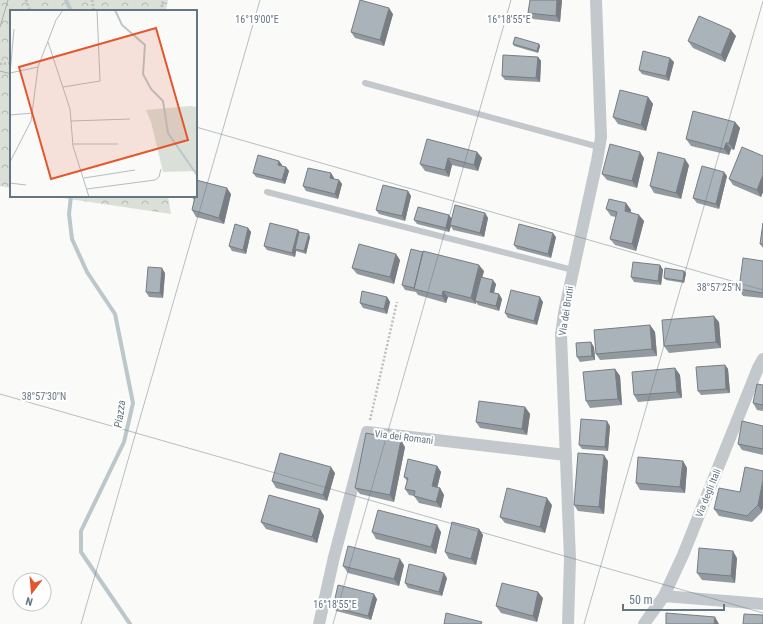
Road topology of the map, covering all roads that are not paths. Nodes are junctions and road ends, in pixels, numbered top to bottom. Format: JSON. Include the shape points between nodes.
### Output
{"nodes":[{"id":1,"x":596,"y":0,"type":"edge"},
{"id":2,"x":365,"y":83,"type":"dead end"},
{"id":3,"x":599,"y":147,"type":"junction"},
{"id":4,"x":268,"y":192,"type":"dead end"},
{"id":5,"x":573,"y":270,"type":"junction"},
{"id":6,"x":761,"y":365,"type":"edge"},
{"id":7,"x":566,"y":455,"type":"junction"},
{"id":8,"x":664,"y":596,"type":"junction"},
{"id":9,"x":763,"y":604,"type":"edge"},
{"id":10,"x":319,"y":624,"type":"edge"},
{"id":11,"x":568,"y":624,"type":"edge"},
{"id":12,"x":644,"y":624,"type":"edge"}],
"edges":[{"from":1,"to":3,"type":"street","name":"Via dei Brutii","via":[[601,137]]},
{"from":2,"to":3,"type":"lane"},
{"from":3,"to":5,"type":"street","name":"Via dei Brutii"},
{"from":4,"to":5,"type":"lane"},
{"from":5,"to":7,"type":"street","name":"Via dei Brutii","via":[[562,335]]},
{"from":6,"to":8,"type":"street","name":"Via degli Itali"},
{"from":7,"to":10,"type":"street","name":"Via dei Romani","via":[[367,432]]},
{"from":7,"to":11,"type":"street","name":"Via dei Brutii","via":[[570,558]]},
{"from":8,"to":9,"type":"street"},
{"from":8,"to":12,"type":"street","name":"Via degli Itali"}]}
